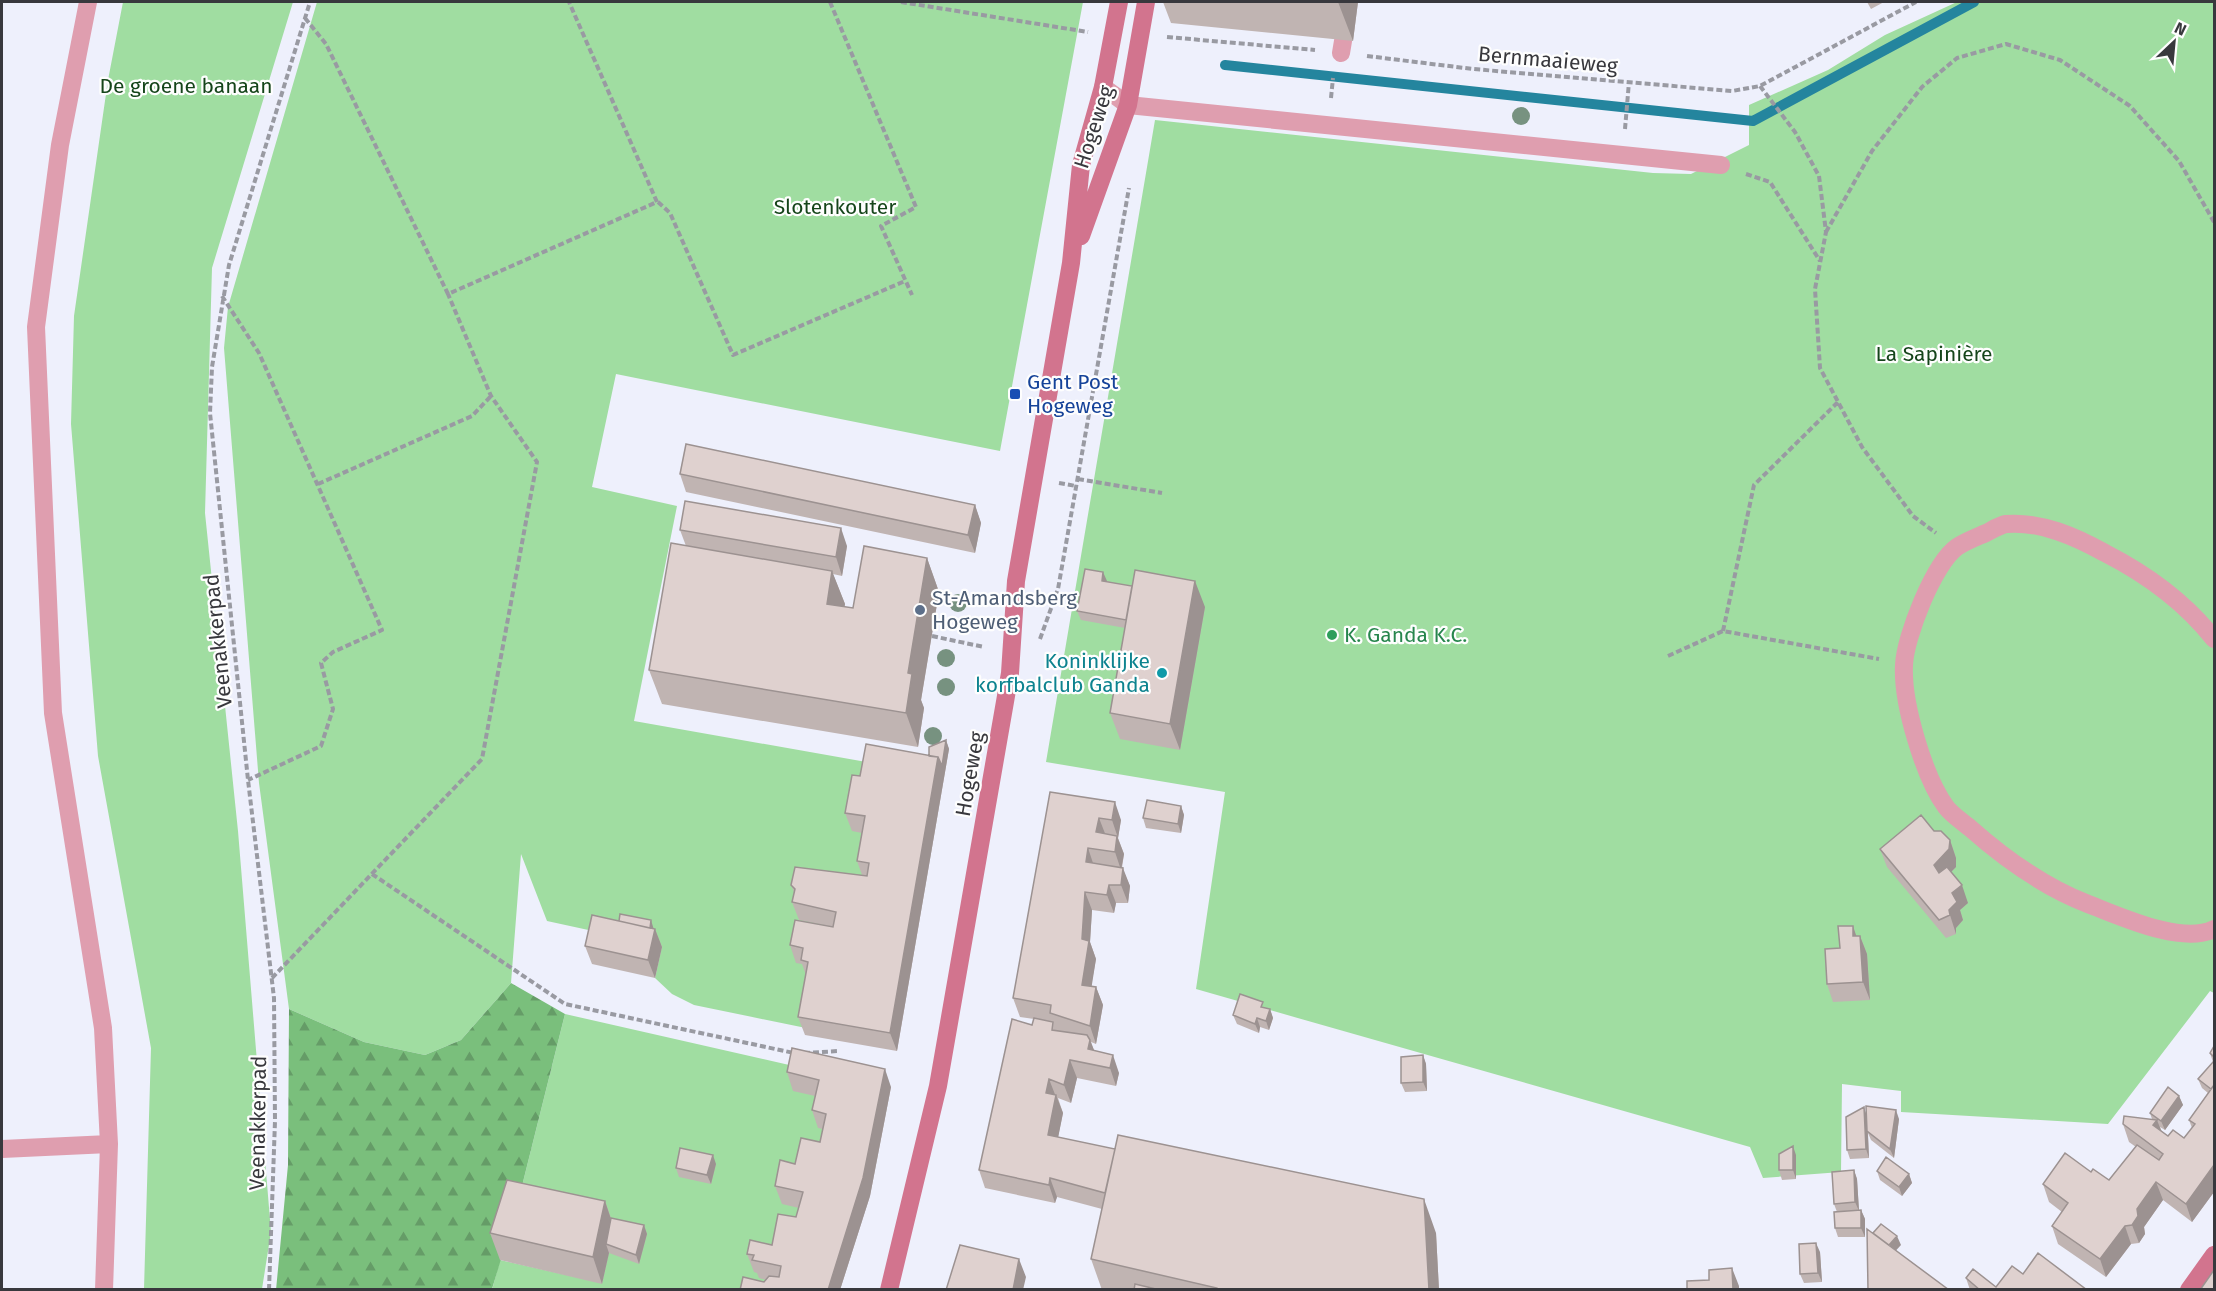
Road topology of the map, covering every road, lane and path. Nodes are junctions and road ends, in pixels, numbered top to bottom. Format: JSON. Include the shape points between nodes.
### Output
{"nodes":[{"id":1,"x":88,"y":2,"type":"edge"},
{"id":2,"x":310,"y":2,"type":"edge"},
{"id":3,"x":569,"y":2,"type":"edge"},
{"id":4,"x":830,"y":2,"type":"edge"},
{"id":5,"x":901,"y":2,"type":"edge"},
{"id":6,"x":1119,"y":2,"type":"edge"},
{"id":7,"x":1146,"y":2,"type":"edge"},
{"id":8,"x":1916,"y":2,"type":"edge"},
{"id":9,"x":305,"y":18,"type":"junction"},
{"id":10,"x":1090,"y":32,"type":"dead end"},
{"id":11,"x":1156,"y":38,"type":"dead end"},
{"id":12,"x":1342,"y":47,"type":"junction"},
{"id":13,"x":1629,"y":82,"type":"junction"},
{"id":14,"x":1760,"y":86,"type":"junction"},
{"id":15,"x":1103,"y":87,"type":"junction"},
{"id":16,"x":1128,"y":105,"type":"junction"},
{"id":17,"x":1327,"y":125,"type":"junction"},
{"id":18,"x":1622,"y":157,"type":"junction"},
{"id":19,"x":1721,"y":165,"type":"joint"},
{"id":20,"x":1130,"y":187,"type":"dead end"},
{"id":21,"x":657,"y":202,"type":"junction"},
{"id":22,"x":2214,"y":222,"type":"edge"},
{"id":23,"x":1826,"y":232,"type":"junction"},
{"id":24,"x":1820,"y":262,"type":"junction"},
{"id":25,"x":1071,"y":263,"type":"junction"},
{"id":26,"x":906,"y":281,"type":"junction"},
{"id":27,"x":448,"y":294,"type":"junction"},
{"id":28,"x":912,"y":295,"type":"dead end"},
{"id":29,"x":222,"y":296,"type":"junction"},
{"id":30,"x":491,"y":396,"type":"junction"},
{"id":31,"x":1838,"y":402,"type":"junction"},
{"id":32,"x":1078,"y":478,"type":"junction"},
{"id":33,"x":318,"y":484,"type":"junction"},
{"id":34,"x":1162,"y":493,"type":"dead end"},
{"id":35,"x":1955,"y":548,"type":"junction"},
{"id":36,"x":1723,"y":631,"type":"junction"},
{"id":37,"x":932,"y":636,"type":"dead end"},
{"id":38,"x":2214,"y":639,"type":"edge"},
{"id":39,"x":1011,"y":653,"type":"junction"},
{"id":40,"x":1668,"y":656,"type":"dead end"},
{"id":41,"x":1904,"y":665,"type":"junction"},
{"id":42,"x":1010,"y":673,"type":"junction"},
{"id":43,"x":248,"y":780,"type":"junction"},
{"id":44,"x":372,"y":874,"type":"junction"},
{"id":45,"x":2214,"y":929,"type":"edge"},
{"id":46,"x":272,"y":978,"type":"junction"},
{"id":47,"x":839,"y":1051,"type":"dead end"},
{"id":48,"x":109,"y":1144,"type":"junction"},
{"id":49,"x":2,"y":1149,"type":"edge"},
{"id":50,"x":2214,"y":1255,"type":"edge"},
{"id":51,"x":104,"y":1290,"type":"edge"},
{"id":52,"x":268,"y":1290,"type":"edge"},
{"id":53,"x":889,"y":1290,"type":"edge"},
{"id":54,"x":2189,"y":1290,"type":"edge"}],
"edges":[{"from":1,"to":48,"type":"street","via":[[60,145],[36,327],[53,713],[103,1028]]},
{"from":2,"to":9,"type":"path","name":"Veenakkerpad"},
{"from":3,"to":21,"type":"path"},
{"from":4,"to":26,"type":"path","via":[[916,207],[881,226]]},
{"from":5,"to":10,"type":"path"},
{"from":6,"to":15,"type":"street","name":"Hogeweg"},
{"from":7,"to":16,"type":"street","name":"Hogeweg"},
{"from":8,"to":14,"type":"path","name":"Bernmaaieweg"},
{"from":9,"to":27,"type":"path","via":[[326,44]]},
{"from":9,"to":29,"type":"path","name":"Veenakkerpad"},
{"from":11,"to":12,"type":"path","name":"Bernmaaieweg"},
{"from":12,"to":13,"type":"path","name":"Bernmaaieweg","via":[[1473,69]]},
{"from":12,"to":17,"type":"path","via":[[1335,67]]},
{"from":13,"to":14,"type":"path","name":"Bernmaaieweg","via":[[1732,91]]},
{"from":13,"to":18,"type":"path"},
{"from":14,"to":23,"type":"path","via":[[1795,132],[1819,176]]},
{"from":15,"to":16,"type":"street"},
{"from":15,"to":25,"type":"street","name":"Hogeweg","via":[[1081,165]]},
{"from":16,"to":17,"type":"street"},
{"from":16,"to":25,"type":"street","name":"Hogeweg"},
{"from":17,"to":18,"type":"street"},
{"from":18,"to":19,"type":"street"},
{"from":19,"to":24,"type":"path","via":[[1770,182]]},
{"from":20,"to":32,"type":"path"},
{"from":21,"to":26,"type":"path","via":[[670,213],[733,355]]},
{"from":21,"to":27,"type":"path"},
{"from":22,"to":23,"type":"path","via":[[2179,161],[2130,106],[2060,60],[2006,44],[1958,58],[1922,87],[1872,151]]},
{"from":23,"to":24,"type":"path"},
{"from":24,"to":31,"type":"path","via":[[1815,289],[1820,368]]},
{"from":25,"to":39,"type":"street","name":"Hogeweg","via":[[1025,516]]},
{"from":26,"to":28,"type":"path"},
{"from":27,"to":30,"type":"path"},
{"from":29,"to":33,"type":"path","via":[[259,353]]},
{"from":29,"to":43,"type":"path","name":"Veenakkerpad","via":[[210,413]]},
{"from":30,"to":33,"type":"path","via":[[472,416]]},
{"from":30,"to":44,"type":"path","via":[[537,462],[482,759]]},
{"from":31,"to":35,"type":"path","via":[[1862,447],[1913,516]]},
{"from":31,"to":36,"type":"path","via":[[1754,485]]},
{"from":32,"to":34,"type":"path"},
{"from":32,"to":42,"type":"path","via":[[1058,589],[1041,638]]},
{"from":33,"to":43,"type":"path","via":[[382,630],[333,652],[321,663],[333,709],[321,746]]},
{"from":35,"to":38,"type":"street","via":[[2005,524],[2043,526],[2140,571],[2172,594]]},
{"from":35,"to":41,"type":"street","via":[[1914,618]]},
{"from":36,"to":40,"type":"path"},
{"from":36,"to":41,"type":"path"},
{"from":37,"to":39,"type":"path"},
{"from":39,"to":42,"type":"street","name":"Hogeweg"},
{"from":41,"to":45,"type":"street","via":[[1912,730],[1946,808],[2002,855],[2080,901],[2162,930]]},
{"from":42,"to":53,"type":"street","name":"Hogeweg","via":[[939,1086]]},
{"from":43,"to":46,"type":"path","name":"Veenakkerpad"},
{"from":44,"to":46,"type":"path"},
{"from":44,"to":47,"type":"path","via":[[564,1004],[792,1053]]},
{"from":46,"to":52,"type":"path","name":"Veenakkerpad","via":[[275,1121]]},
{"from":48,"to":49,"type":"street"},
{"from":48,"to":51,"type":"street"},
{"from":50,"to":54,"type":"street"}]}
